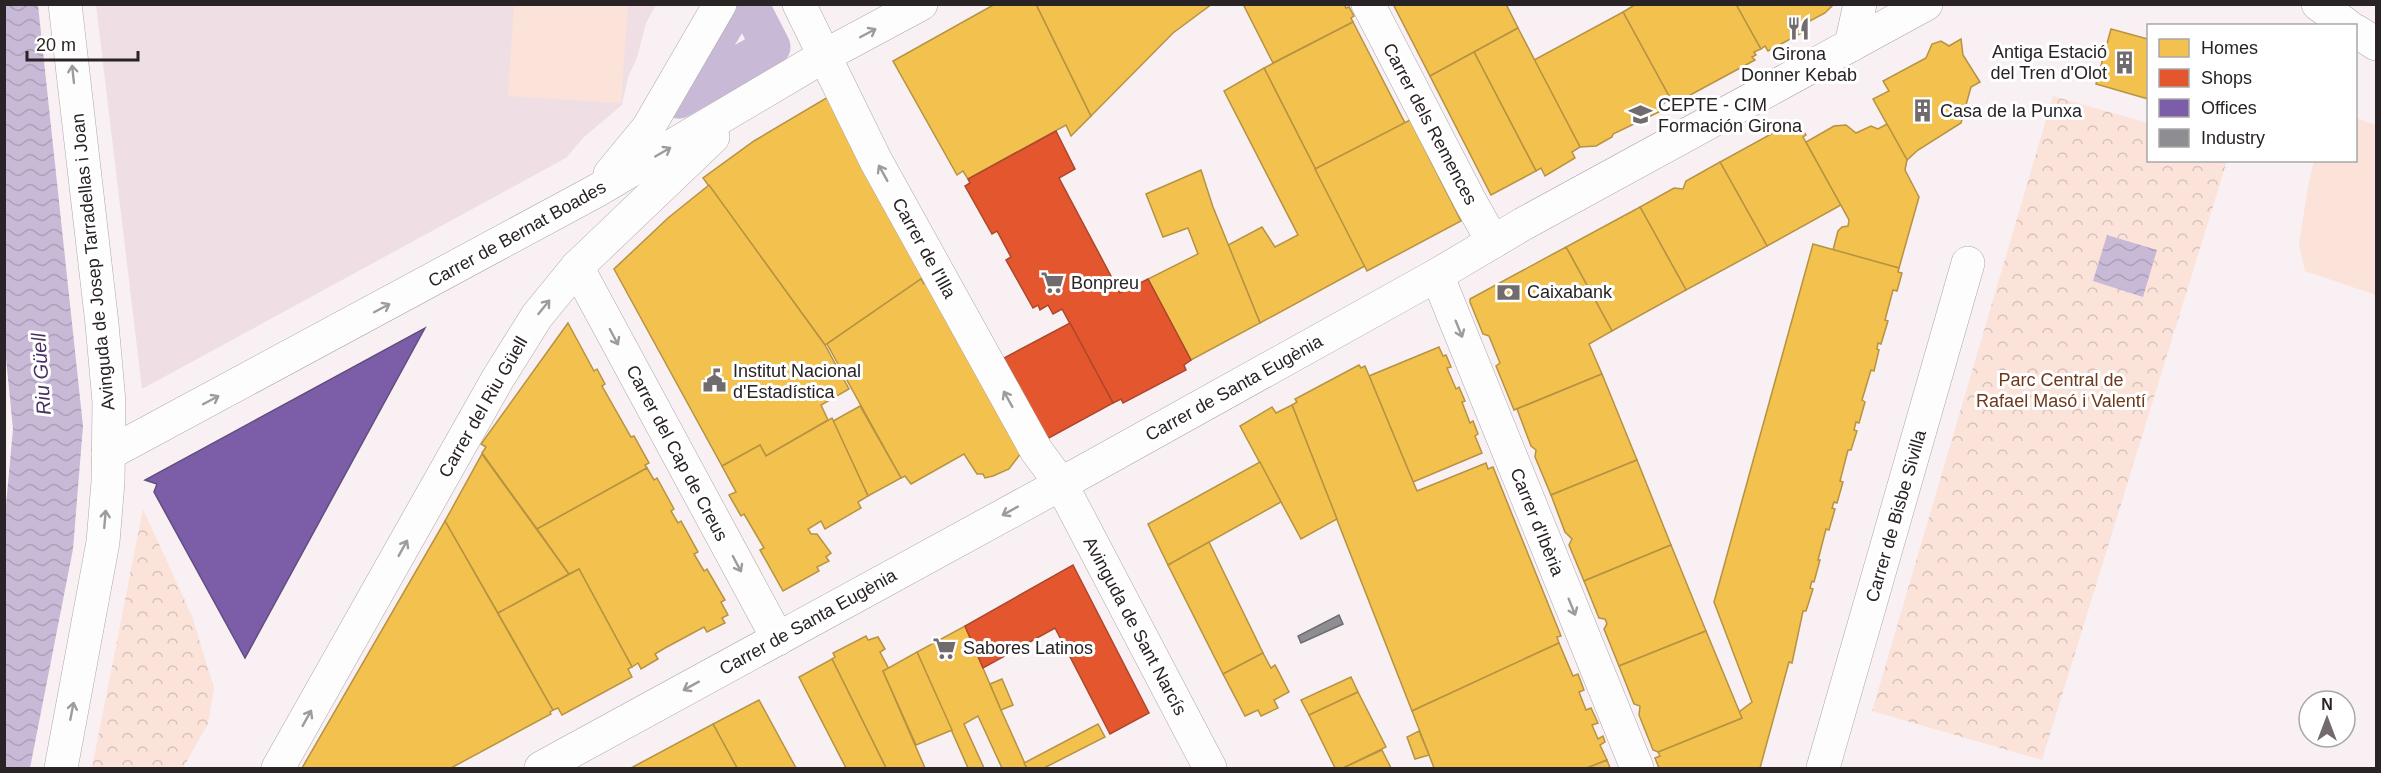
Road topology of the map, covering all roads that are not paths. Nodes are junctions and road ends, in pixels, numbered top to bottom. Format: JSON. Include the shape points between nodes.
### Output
{"nodes":[{"id":1,"x":65,"y":4,"type":"edge"},
{"id":2,"x":720,"y":4,"type":"edge"},
{"id":3,"x":799,"y":4,"type":"edge"},
{"id":4,"x":921,"y":4,"type":"edge"},
{"id":5,"x":1368,"y":4,"type":"edge"},
{"id":6,"x":1860,"y":4,"type":"edge"},
{"id":7,"x":1926,"y":4,"type":"edge"},
{"id":8,"x":2357,"y":32,"type":"edge"},
{"id":9,"x":2376,"y":44,"type":"edge"},
{"id":10,"x":1851,"y":45,"type":"junction"},
{"id":11,"x":824,"y":56,"type":"junction"},
{"id":12,"x":755,"y":97,"type":"junction"},
{"id":13,"x":596,"y":191,"type":"junction"},
{"id":14,"x":1494,"y":242,"type":"junction"},
{"id":15,"x":1968,"y":263,"type":"dead end"},
{"id":16,"x":577,"y":267,"type":"junction"},
{"id":17,"x":1437,"y":275,"type":"junction"},
{"id":18,"x":108,"y":454,"type":"junction"},
{"id":19,"x":1061,"y":484,"type":"junction"},
{"id":20,"x":778,"y":639,"type":"junction"},
{"id":21,"x":61,"y":768,"type":"edge"},
{"id":22,"x":278,"y":768,"type":"edge"},
{"id":23,"x":540,"y":768,"type":"edge"},
{"id":24,"x":1210,"y":768,"type":"edge"},
{"id":25,"x":1637,"y":768,"type":"edge"},
{"id":26,"x":1823,"y":768,"type":"edge"}],
"edges":[{"from":18,"to":1,"type":"street","name":"Avinguda de Josep Tarradellas i Joan","one_way":true,"via":[[109,402],[102,324]]},
{"from":2,"to":13,"type":"street","via":[[648,128]]},
{"from":3,"to":11,"type":"street","name":"Carrer de l'Illa"},
{"from":11,"to":4,"type":"street","name":"Carrer de Bernat Boades","one_way":true},
{"from":5,"to":14,"type":"street","name":"Carrer dels Remences"},
{"from":6,"to":10,"type":"street"},
{"from":7,"to":10,"type":"street","name":"Carrer de Santa Eugènia"},
{"from":8,"to":9,"type":"street"},
{"from":10,"to":14,"type":"street","name":"Carrer de Santa Eugènia"},
{"from":11,"to":12,"type":"street","name":"Carrer de Bernat Boades"},
{"from":19,"to":11,"type":"street","name":"Carrer de l'Illa","one_way":true,"via":[[1036,450],[882,171]]},
{"from":13,"to":12,"type":"street","name":"Carrer de Bernat Boades","one_way":true},
{"from":12,"to":16,"type":"street","name":"Carrer del Riu Güell"},
{"from":18,"to":13,"type":"street","name":"Carrer de Bernat Boades","one_way":true},
{"from":14,"to":17,"type":"street","name":"Carrer de Santa Eugènia"},
{"from":15,"to":26,"type":"street","name":"Carrer de Bisbe Sivilla"},
{"from":16,"to":20,"type":"street","name":"Carrer del Cap de Creus","one_way":true},
{"from":22,"to":16,"type":"street","name":"Carrer del Riu Güell","one_way":true,"via":[[497,380],[537,316]]},
{"from":17,"to":19,"type":"street","name":"Carrer de Santa Eugènia"},
{"from":17,"to":25,"type":"street","name":"Carrer d'Ibèria","one_way":true},
{"from":21,"to":18,"type":"street","name":"Avinguda de Josep Tarradellas i Joan","one_way":true,"via":[[103,542]]},
{"from":19,"to":20,"type":"street","name":"Carrer de Santa Eugènia","one_way":true},
{"from":19,"to":24,"type":"street","name":"Avinguda de Sant Narcís"},
{"from":20,"to":23,"type":"street","name":"Carrer de Santa Eugènia","one_way":true}]}
